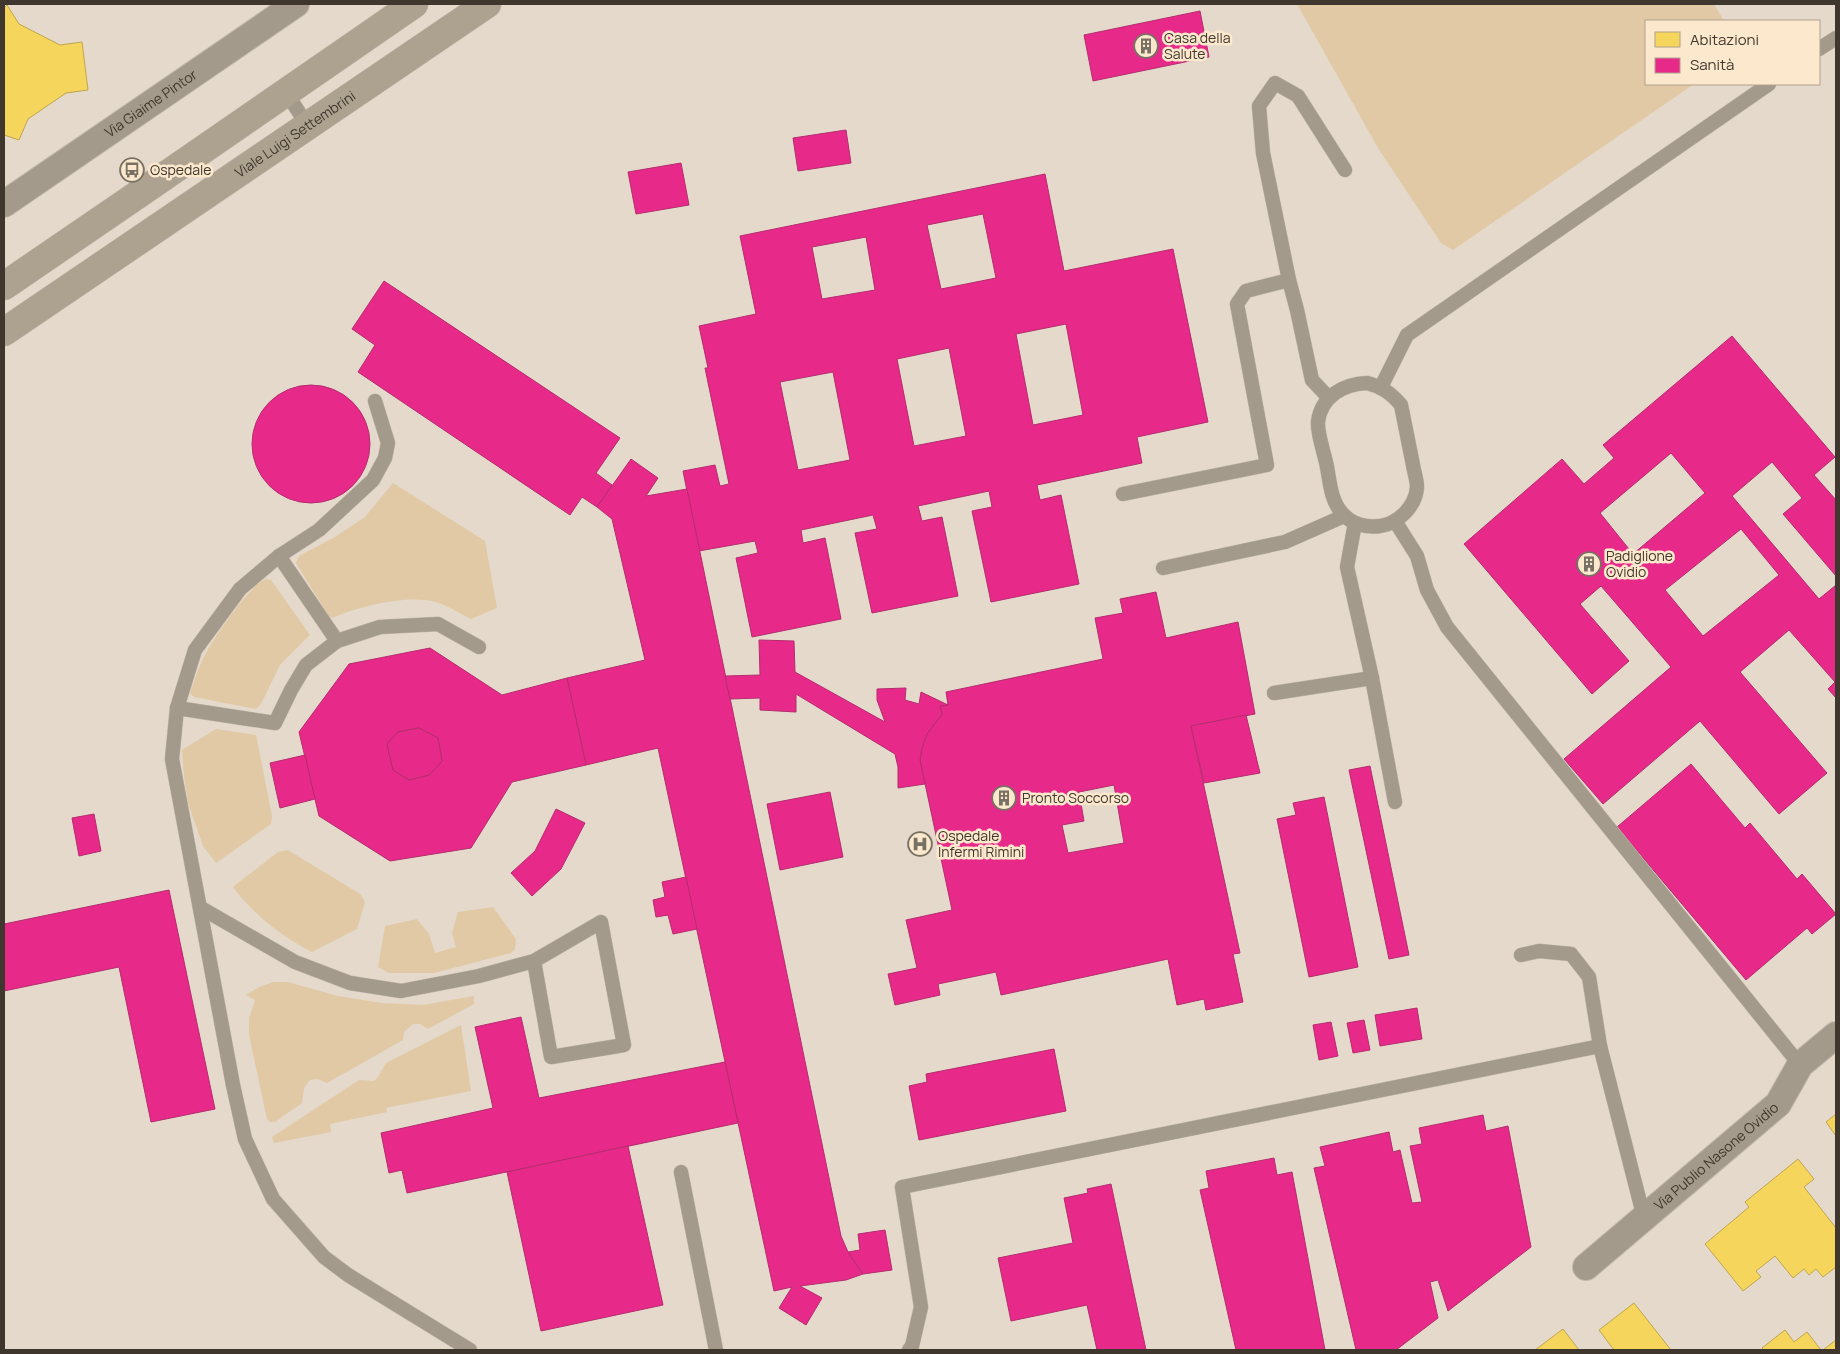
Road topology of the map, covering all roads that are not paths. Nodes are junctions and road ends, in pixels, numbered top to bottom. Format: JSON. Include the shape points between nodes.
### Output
{"nodes":[{"id":1,"x":296,"y":4,"type":"edge"},
{"id":2,"x":414,"y":4,"type":"edge"},
{"id":3,"x":487,"y":4,"type":"edge"},
{"id":4,"x":1768,"y":85,"type":"edge"},
{"id":5,"x":286,"y":92,"type":"junction"},
{"id":6,"x":307,"y":125,"type":"junction"},
{"id":7,"x":1345,"y":170,"type":"dead end"},
{"id":8,"x":4,"y":204,"type":"edge"},
{"id":9,"x":1289,"y":280,"type":"junction"},
{"id":10,"x":4,"y":286,"type":"edge"},
{"id":11,"x":4,"y":332,"type":"edge"},
{"id":12,"x":1381,"y":387,"type":"junction"},
{"id":13,"x":1329,"y":398,"type":"junction"},
{"id":14,"x":375,"y":401,"type":"dead end"},
{"id":15,"x":1123,"y":494,"type":"dead end"},
{"id":16,"x":1349,"y":519,"type":"junction"},
{"id":17,"x":1396,"y":521,"type":"junction"},
{"id":18,"x":279,"y":556,"type":"junction"},
{"id":19,"x":1163,"y":568,"type":"dead end"},
{"id":20,"x":337,"y":641,"type":"junction"},
{"id":21,"x":479,"y":647,"type":"dead end"},
{"id":22,"x":1372,"y":678,"type":"junction"},
{"id":23,"x":1274,"y":693,"type":"dead end"},
{"id":24,"x":176,"y":708,"type":"junction"},
{"id":25,"x":1396,"y":802,"type":"dead end"},
{"id":26,"x":201,"y":908,"type":"junction"},
{"id":27,"x":1521,"y":955,"type":"dead end"},
{"id":28,"x":534,"y":961,"type":"junction"},
{"id":29,"x":1836,"y":1036,"type":"edge"},
{"id":30,"x":1600,"y":1046,"type":"junction"},
{"id":31,"x":1800,"y":1066,"type":"junction"},
{"id":32,"x":681,"y":1172,"type":"dead end"},
{"id":33,"x":1644,"y":1218,"type":"junction"},
{"id":34,"x":1586,"y":1267,"type":"dead end"},
{"id":35,"x":470,"y":1350,"type":"edge"},
{"id":36,"x":716,"y":1350,"type":"edge"},
{"id":37,"x":909,"y":1350,"type":"edge"}],
"edges":[{"from":1,"to":8,"type":"street","name":"Via Giaime Pintor"},
{"from":2,"to":5,"type":"main road"},
{"from":3,"to":6,"type":"main road","name":"Viale Luigi Settembrini"},
{"from":4,"to":12,"type":"lane","via":[[1407,335]]},
{"from":5,"to":6,"type":"lane"},
{"from":5,"to":10,"type":"main road"},
{"from":6,"to":11,"type":"main road","name":"Viale Luigi Settembrini"},
{"from":7,"to":9,"type":"lane","via":[[1298,96],[1275,83],[1259,106],[1263,153]]},
{"from":9,"to":13,"type":"lane","via":[[1312,380]]},
{"from":9,"to":15,"type":"lane","via":[[1246,291],[1237,304],[1267,465]]},
{"from":12,"to":13,"type":"lane","via":[[1353,384]]},
{"from":12,"to":17,"type":"lane","via":[[1401,405],[1417,487],[1414,500]]},
{"from":13,"to":16,"type":"lane","via":[[1318,423],[1335,505]]},
{"from":14,"to":18,"type":"lane","via":[[388,443],[373,480],[319,530]]},
{"from":16,"to":17,"type":"lane","via":[[1369,527]]},
{"from":16,"to":19,"type":"lane","via":[[1285,542]]},
{"from":16,"to":22,"type":"lane","via":[[1347,567]]},
{"from":17,"to":31,"type":"lane","via":[[1416,556],[1427,590],[1447,627]]},
{"from":18,"to":20,"type":"lane"},
{"from":18,"to":24,"type":"lane","via":[[240,589],[195,650]]},
{"from":20,"to":21,"type":"lane","via":[[380,627],[438,624]]},
{"from":20,"to":24,"type":"lane","via":[[306,665],[275,723]]},
{"from":22,"to":23,"type":"lane"},
{"from":22,"to":25,"type":"lane"},
{"from":24,"to":26,"type":"lane","via":[[172,759]]},
{"from":26,"to":28,"type":"lane","via":[[295,962],[350,983],[401,991],[479,976]]},
{"from":26,"to":35,"type":"lane","via":[[246,1140],[274,1198],[324,1257]]},
{"from":27,"to":30,"type":"lane","via":[[1539,950],[1572,954],[1589,977]]},
{"from":28,"to":28,"type":"lane","via":[[551,1057],[624,1045],[601,922]]},
{"from":29,"to":31,"type":"street","name":"Via Publio Nasone Ovidio"},
{"from":30,"to":33,"type":"lane"},
{"from":30,"to":37,"type":"lane","via":[[902,1187],[921,1307]]},
{"from":31,"to":33,"type":"street","name":"Via Publio Nasone Ovidio","via":[[1778,1104]]},
{"from":32,"to":36,"type":"lane"},
{"from":33,"to":34,"type":"street","name":"Via Publio Nasone Ovidio"}]}
